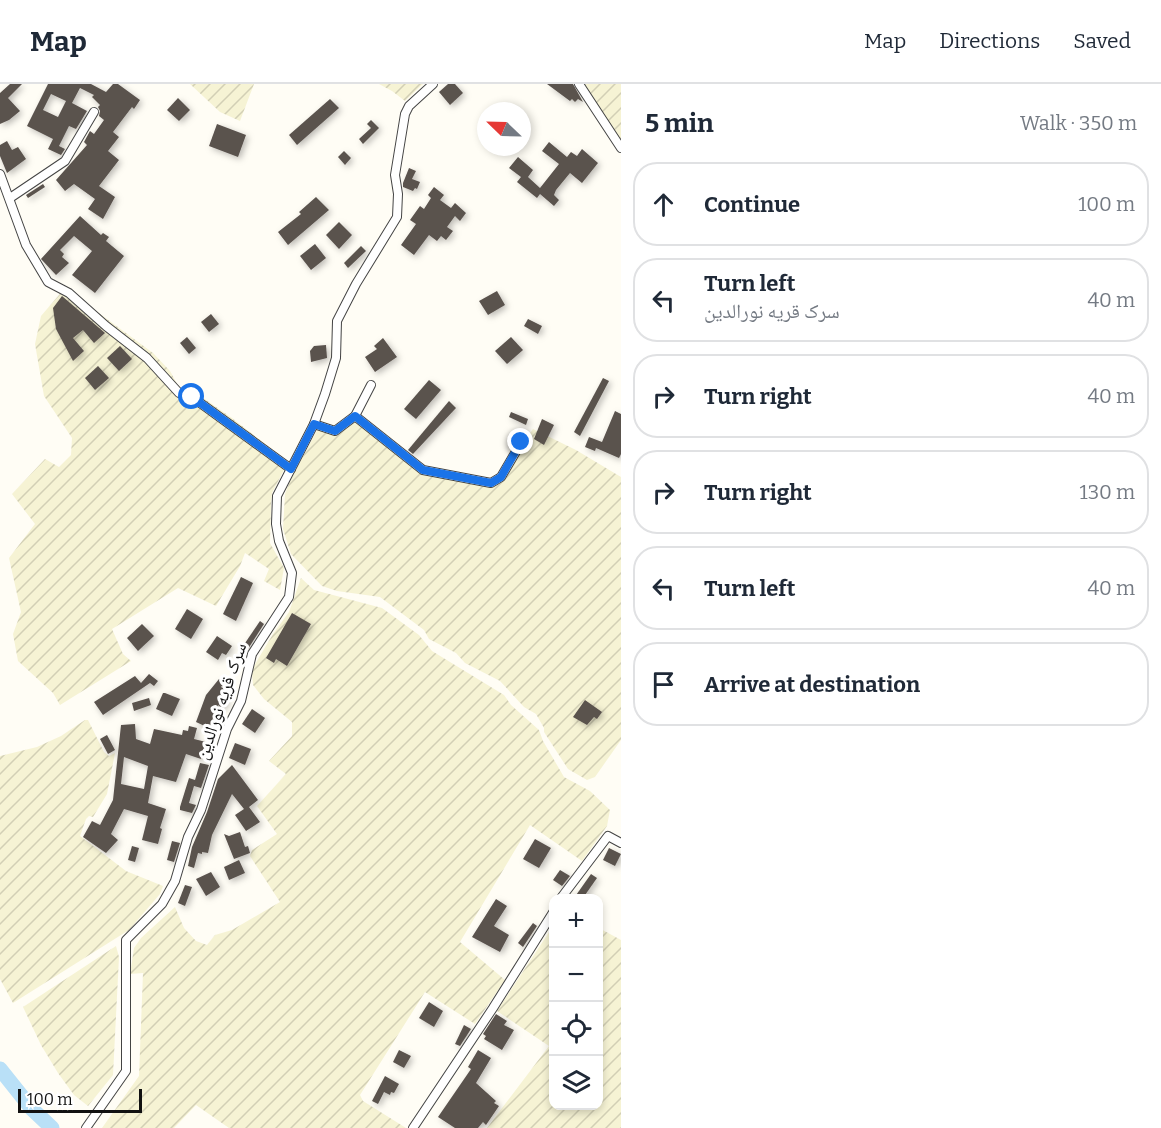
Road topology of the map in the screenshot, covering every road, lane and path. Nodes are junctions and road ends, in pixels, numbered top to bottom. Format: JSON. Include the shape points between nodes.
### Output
{"nodes":[{"id":1,"x":433,"y":84,"type":"edge"},
{"id":2,"x":579,"y":84,"type":"edge"},
{"id":3,"x":94,"y":112,"type":"dead end"},
{"id":4,"x":621,"y":148,"type":"edge"},
{"id":5,"x":0,"y":174,"type":"edge"},
{"id":6,"x":10,"y":198,"type":"junction"},
{"id":7,"x":371,"y":385,"type":"dead end"},
{"id":8,"x":355,"y":416,"type":"junction"},
{"id":9,"x":314,"y":424,"type":"junction"},
{"id":10,"x":521,"y":442,"type":"dead end"},
{"id":11,"x":291,"y":469,"type":"junction"},
{"id":12,"x":621,"y":843,"type":"edge"},
{"id":13,"x":564,"y":894,"type":"edge"},
{"id":14,"x":549,"y":919,"type":"edge"},
{"id":15,"x":86,"y":1128,"type":"edge"},
{"id":16,"x":413,"y":1128,"type":"edge"}],
"edges":[{"from":1,"to":9,"type":"street","name":"سرک قریه نورالدین","via":[[405,114],[395,175],[397,217],[337,321],[336,358]]},
{"from":2,"to":4,"type":"street"},
{"from":3,"to":6,"type":"street","via":[[65,161]]},
{"from":5,"to":6,"type":"street"},
{"from":6,"to":11,"type":"street","via":[[26,245],[48,282],[69,293],[147,358],[179,393],[192,397]]},
{"from":7,"to":8,"type":"street"},
{"from":8,"to":9,"type":"street","via":[[335,431]]},
{"from":8,"to":10,"type":"street","via":[[423,470],[491,483],[501,477]]},
{"from":9,"to":11,"type":"street","name":"سرک قریه نورالدین"},
{"from":11,"to":15,"type":"street","name":"سرک قریه نورالدین","via":[[276,496],[279,541],[292,573],[289,597],[252,654],[242,701],[227,729],[175,881],[162,904],[126,940],[126,1071]]},
{"from":12,"to":13,"type":"street","via":[[609,836]]},
{"from":14,"to":16,"type":"street"}]}
